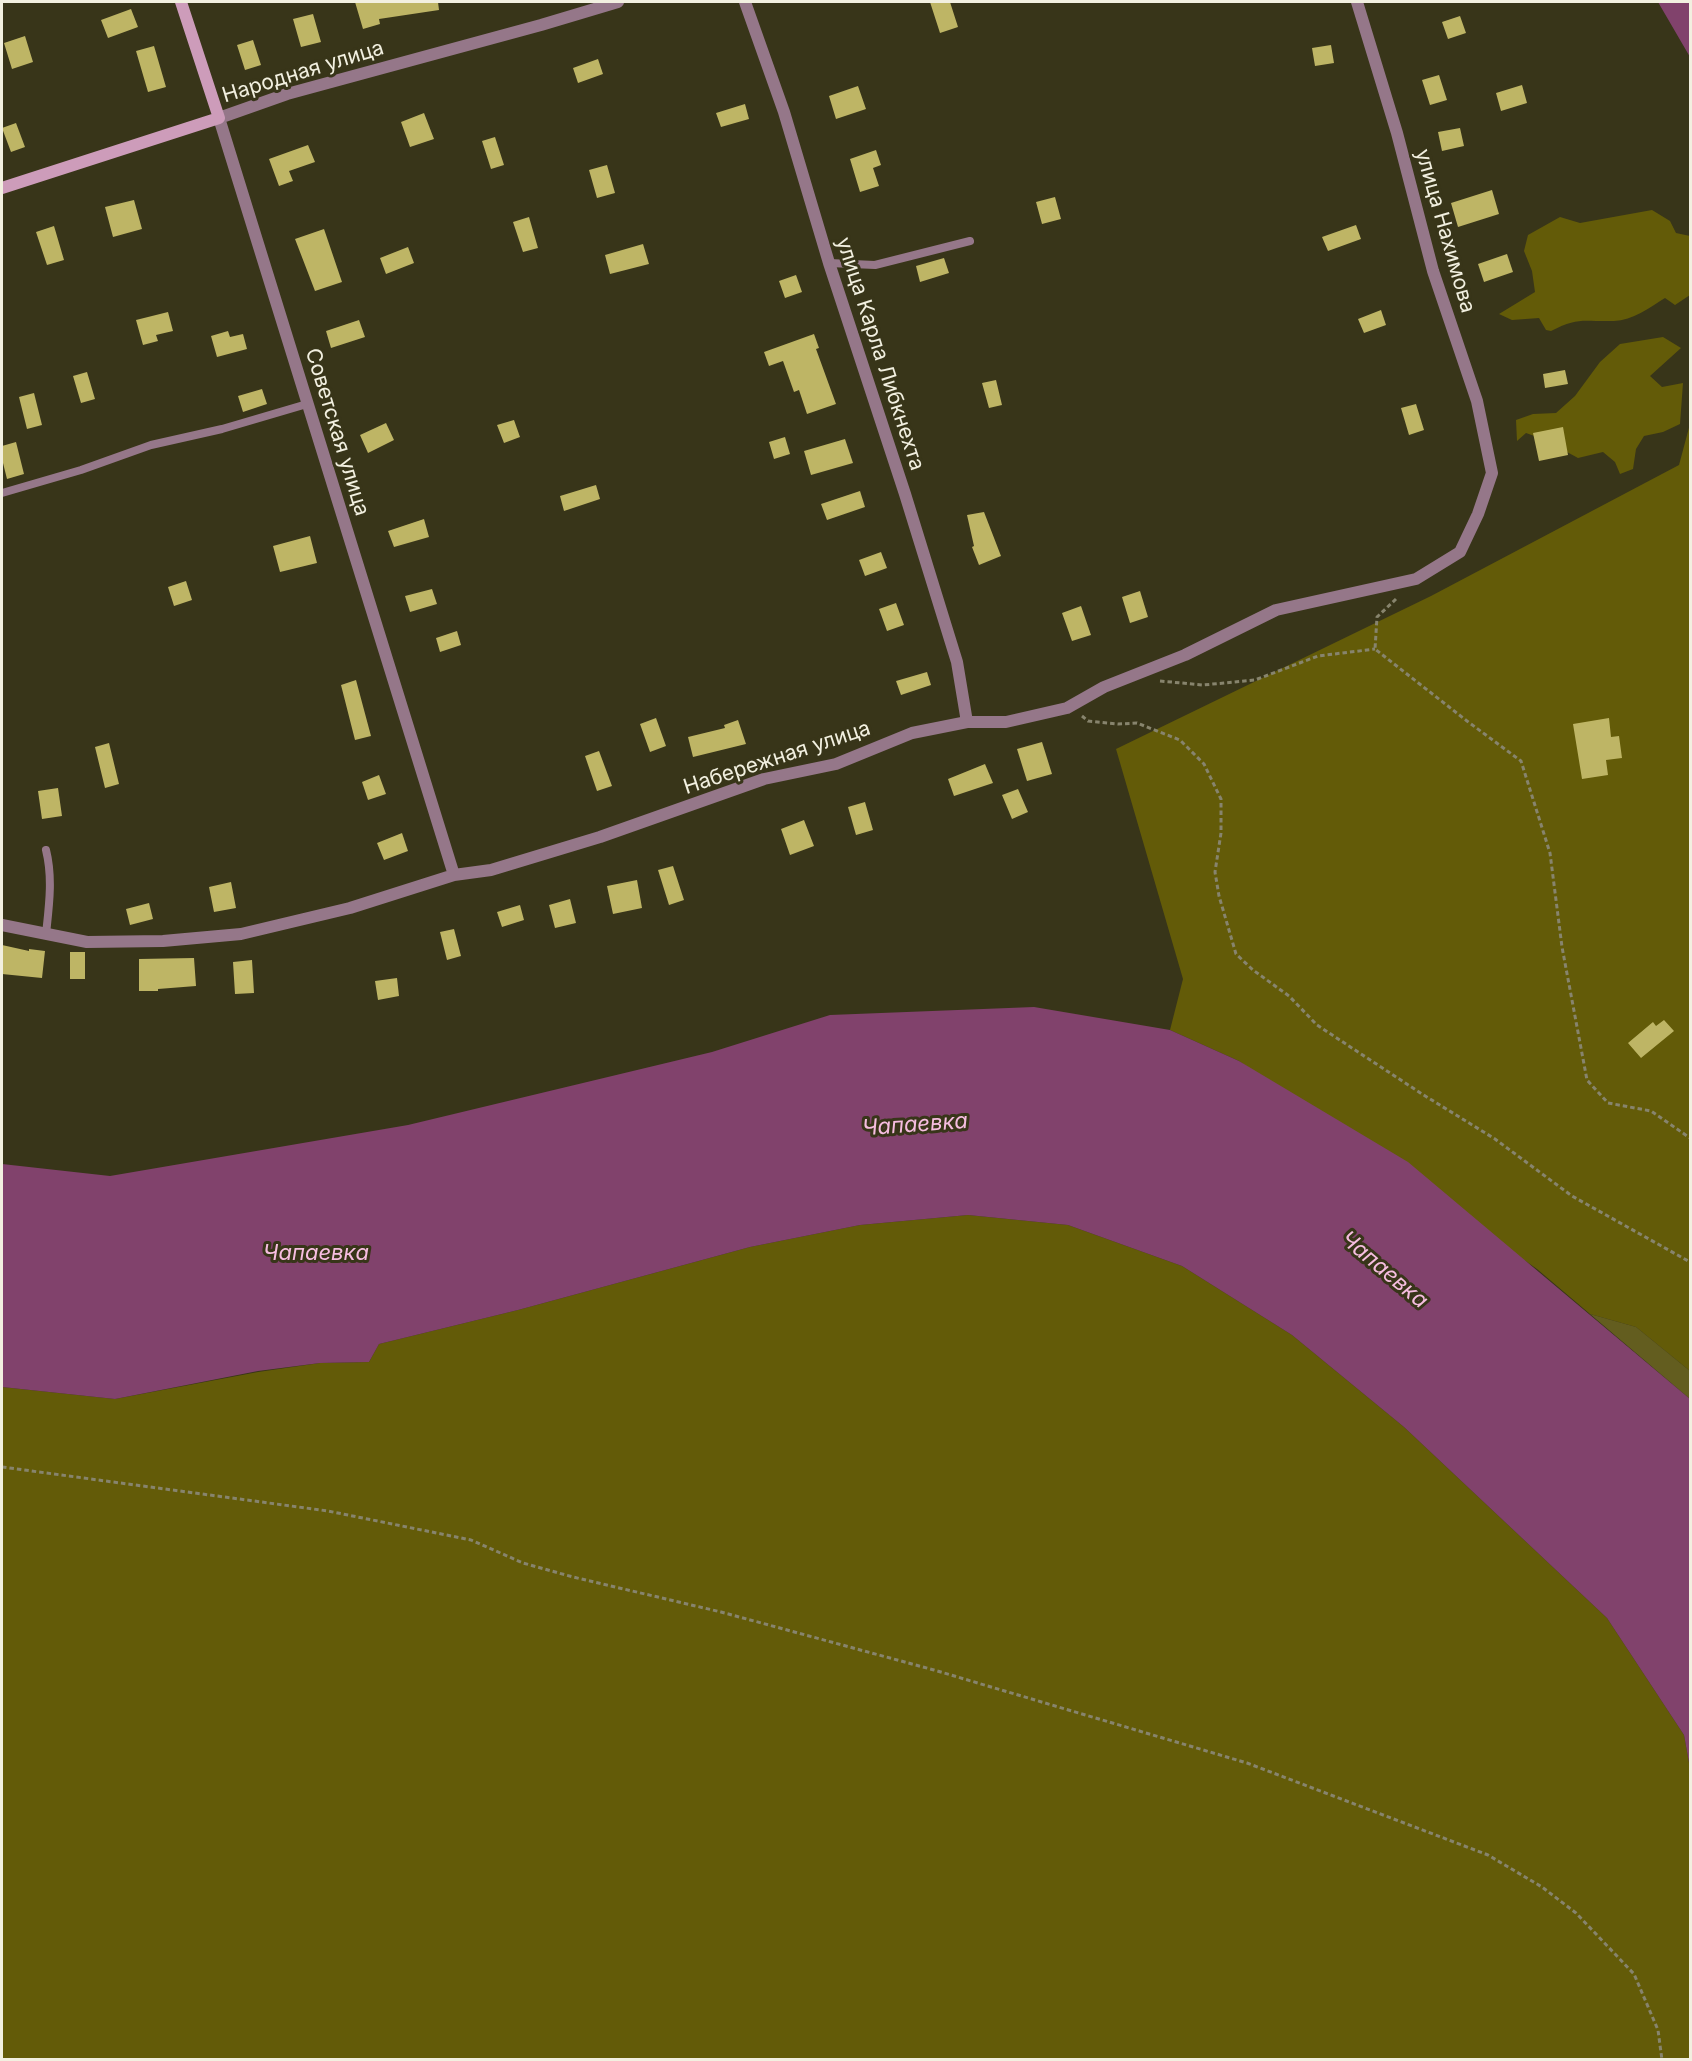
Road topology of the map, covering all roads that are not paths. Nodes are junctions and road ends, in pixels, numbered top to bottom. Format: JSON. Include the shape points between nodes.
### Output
{"nodes":[{"id":1,"x":181,"y":2,"type":"edge"},
{"id":2,"x":618,"y":2,"type":"edge"},
{"id":3,"x":745,"y":2,"type":"edge"},
{"id":4,"x":1356,"y":2,"type":"edge"},
{"id":5,"x":219,"y":118,"type":"junction"},
{"id":6,"x":2,"y":188,"type":"edge"},
{"id":7,"x":970,"y":241,"type":"dead end"},
{"id":8,"x":829,"y":263,"type":"junction"},
{"id":9,"x":307,"y":404,"type":"junction"},
{"id":10,"x":1492,"y":473,"type":"joint"},
{"id":11,"x":2,"y":493,"type":"edge"},
{"id":12,"x":967,"y":722,"type":"junction"},
{"id":13,"x":46,"y":850,"type":"dead end"},
{"id":14,"x":454,"y":875,"type":"junction"},
{"id":15,"x":2,"y":925,"type":"edge"},
{"id":16,"x":46,"y":934,"type":"junction"}],
"edges":[{"from":1,"to":5,"type":"street","name":"Советская улица"},
{"from":2,"to":5,"type":"street","name":"Народная улица","via":[[287,94]]},
{"from":3,"to":8,"type":"street","name":"улица Карла Либкнехта","via":[[784,112]]},
{"from":4,"to":10,"type":"street","name":"улица Нахимова","via":[[1397,133],[1433,271],[1477,401]]},
{"from":5,"to":6,"type":"street","name":"Народная улица"},
{"from":5,"to":9,"type":"street","name":"Советская улица"},
{"from":7,"to":8,"type":"lane","via":[[875,265]]},
{"from":8,"to":12,"type":"street","name":"улица Карла Либкнехта","via":[[957,662]]},
{"from":9,"to":11,"type":"lane","via":[[151,445]]},
{"from":9,"to":14,"type":"street","name":"Советская улица"},
{"from":10,"to":12,"type":"street","name":"Набережная улица","via":[[1460,552],[1416,579],[1276,610],[1185,656],[1104,687],[1067,708],[1006,722]]},
{"from":12,"to":14,"type":"street","name":"Набережная улица","via":[[912,733],[836,764],[764,779],[513,864]]},
{"from":13,"to":16,"type":"lane","via":[[50,902]]},
{"from":14,"to":16,"type":"street","name":"Набережная улица","via":[[350,908],[241,934],[98,942]]},
{"from":15,"to":16,"type":"street","name":"Набережная улица"}]}
